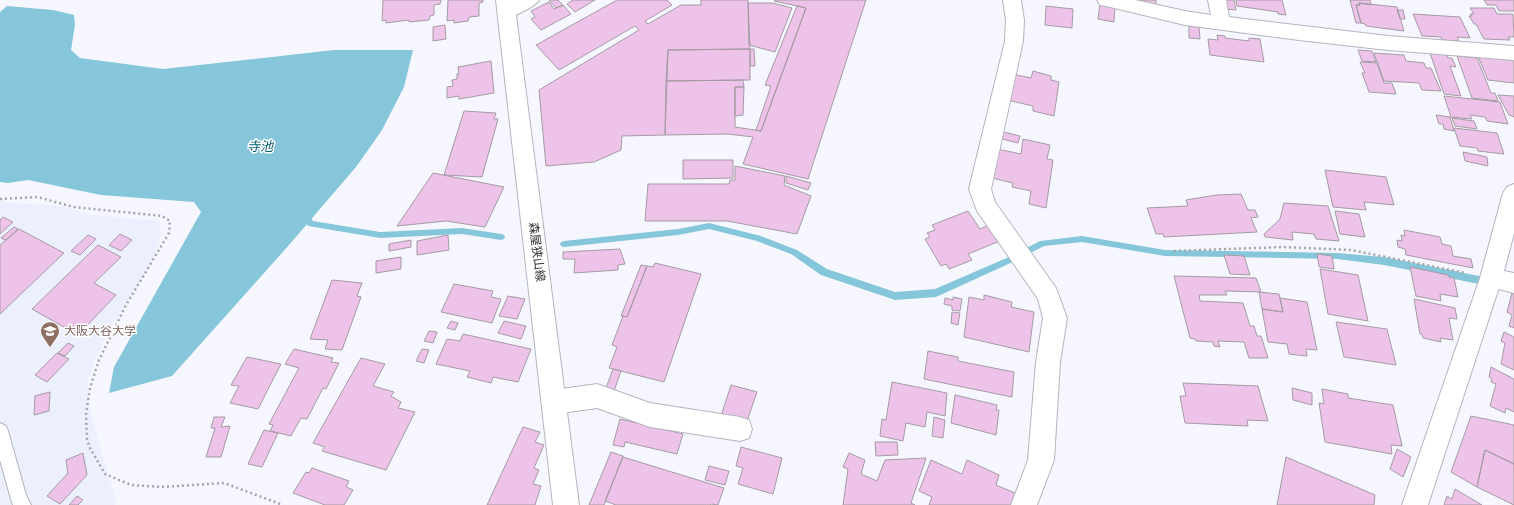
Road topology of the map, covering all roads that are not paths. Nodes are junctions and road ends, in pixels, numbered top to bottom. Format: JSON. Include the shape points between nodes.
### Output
{"nodes":[{"id":1,"x":530,"y":0,"type":"edge"},
{"id":2,"x":1012,"y":0,"type":"edge"},
{"id":3,"x":1106,"y":0,"type":"edge"},
{"id":4,"x":1217,"y":0,"type":"edge"},
{"id":5,"x":506,"y":5,"type":"edge"},
{"id":6,"x":1221,"y":22,"type":"junction"},
{"id":7,"x":1514,"y":53,"type":"edge"},
{"id":8,"x":1514,"y":193,"type":"edge"},
{"id":9,"x":1490,"y":278,"type":"junction"},
{"id":10,"x":1514,"y":283,"type":"edge"},
{"id":11,"x":554,"y":402,"type":"junction"},
{"id":12,"x":740,"y":429,"type":"dead end"},
{"id":13,"x":0,"y":431,"type":"edge"},
{"id":14,"x":23,"y":505,"type":"edge"},
{"id":15,"x":566,"y":505,"type":"edge"},
{"id":16,"x":1024,"y":505,"type":"edge"},
{"id":17,"x":1415,"y":505,"type":"edge"}],
"edges":[{"from":1,"to":5,"type":"street"},
{"from":2,"to":16,"type":"street","via":[[1015,20],[1014,41],[980,189],[985,204],[1048,295],[1054,318],[1041,460]]},
{"from":3,"to":6,"type":"street","via":[[1185,18]]},
{"from":4,"to":6,"type":"street"},
{"from":5,"to":11,"type":"street","name":"森屋狭山線"},
{"from":6,"to":7,"type":"street","via":[[1388,44]]},
{"from":8,"to":9,"type":"street"},
{"from":9,"to":10,"type":"street"},
{"from":9,"to":17,"type":"street"},
{"from":11,"to":12,"type":"street","via":[[597,396],[650,415]]},
{"from":11,"to":15,"type":"street","name":"森屋狭山線"},
{"from":13,"to":14,"type":"lane","via":[[19,499]]}]}
